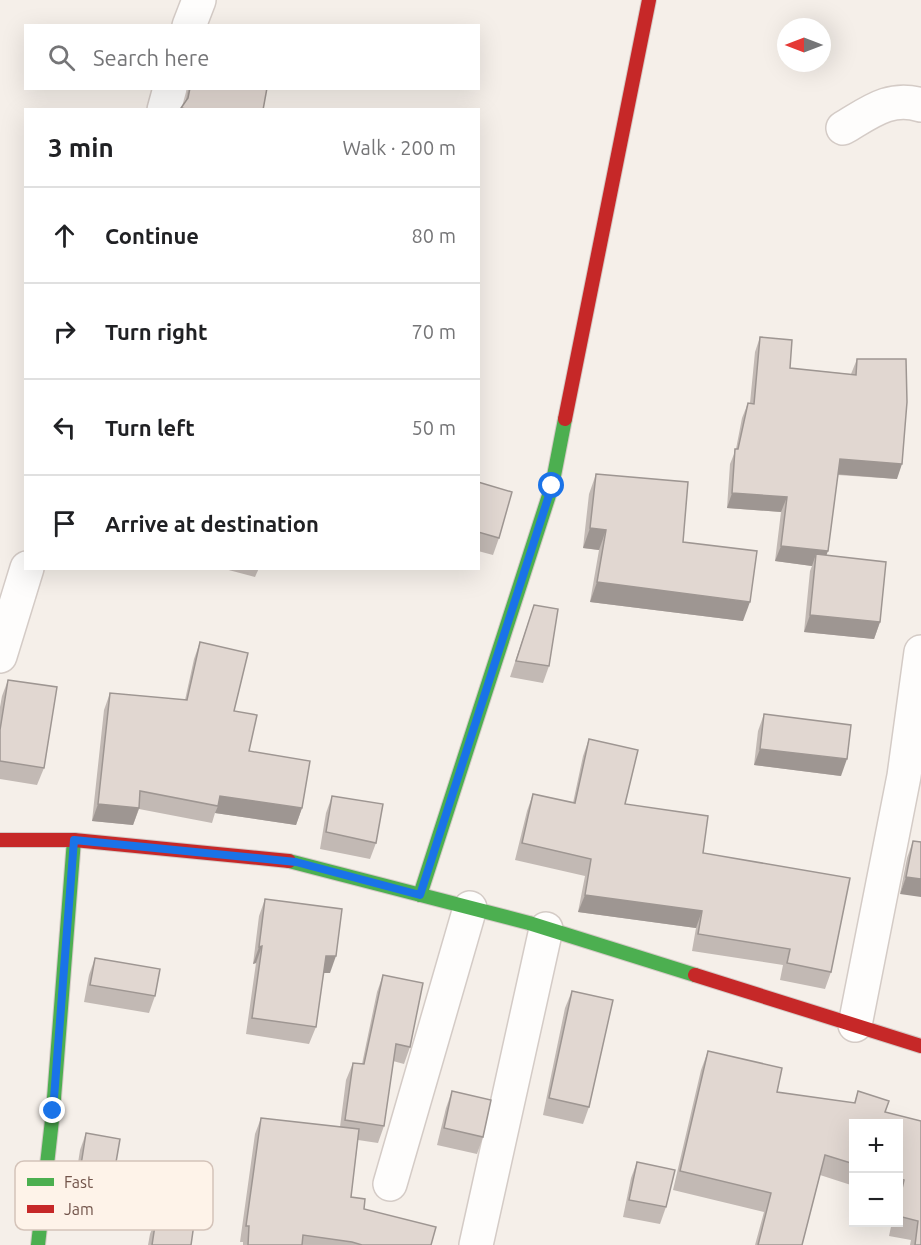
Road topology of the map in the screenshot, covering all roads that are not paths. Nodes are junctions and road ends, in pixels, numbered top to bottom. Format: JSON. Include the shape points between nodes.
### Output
{"nodes":[{"id":1,"x":199,"y":0,"type":"edge"},
{"id":2,"x":649,"y":0,"type":"edge"},
{"id":3,"x":190,"y":24,"type":"edge"},
{"id":4,"x":169,"y":90,"type":"edge"},
{"id":5,"x":921,"y":105,"type":"edge"},
{"id":6,"x":165,"y":108,"type":"edge"},
{"id":7,"x":843,"y":128,"type":"dead end"},
{"id":8,"x":26,"y":570,"type":"edge"},
{"id":9,"x":921,"y":652,"type":"edge"},
{"id":10,"x":0,"y":656,"type":"edge"},
{"id":11,"x":0,"y":840,"type":"edge"},
{"id":12,"x":74,"y":840,"type":"junction"},
{"id":13,"x":420,"y":895,"type":"junction"},
{"id":14,"x":470,"y":908,"type":"junction"},
{"id":15,"x":546,"y":928,"type":"junction"},
{"id":16,"x":855,"y":1025,"type":"junction"},
{"id":17,"x":921,"y":1046,"type":"edge"},
{"id":18,"x":47,"y":1161,"type":"edge"},
{"id":19,"x":390,"y":1184,"type":"dead end"},
{"id":20,"x":40,"y":1230,"type":"edge"},
{"id":21,"x":38,"y":1245,"type":"edge"},
{"id":22,"x":477,"y":1245,"type":"edge"}],
"edges":[{"from":1,"to":3,"type":"street"},
{"from":2,"to":13,"type":"street","via":[[552,486]]},
{"from":4,"to":6,"type":"street"},
{"from":5,"to":7,"type":"street","via":[[894,101]]},
{"from":8,"to":10,"type":"street"},
{"from":9,"to":16,"type":"street","via":[[904,776]]},
{"from":11,"to":12,"type":"street"},
{"from":12,"to":13,"type":"street","via":[[296,862]]},
{"from":12,"to":18,"type":"street"},
{"from":13,"to":14,"type":"street"},
{"from":14,"to":15,"type":"street"},
{"from":14,"to":19,"type":"street"},
{"from":15,"to":16,"type":"street"},
{"from":15,"to":22,"type":"street"},
{"from":16,"to":17,"type":"street"},
{"from":20,"to":21,"type":"street"}]}
